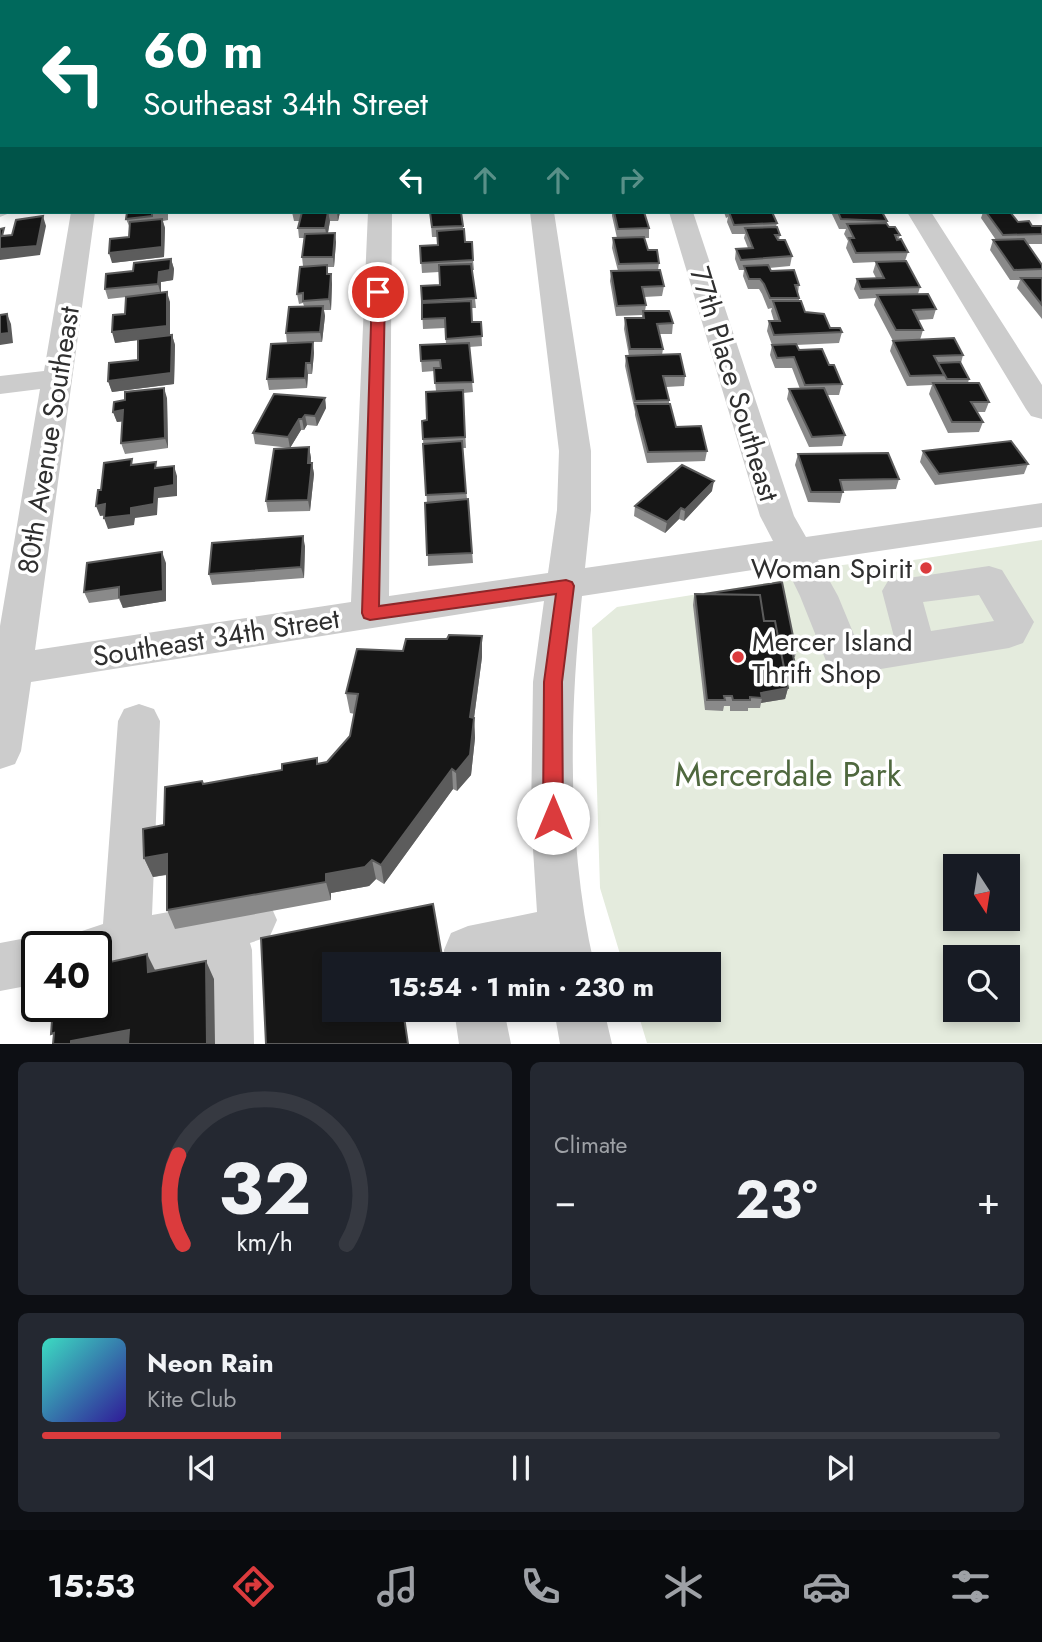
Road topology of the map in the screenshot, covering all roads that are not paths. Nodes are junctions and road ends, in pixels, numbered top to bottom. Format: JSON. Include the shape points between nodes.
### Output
{"nodes":[{"id":1,"x":83,"y":214,"type":"edge"},
{"id":2,"x":380,"y":214,"type":"edge"},
{"id":3,"x":542,"y":214,"type":"edge"},
{"id":4,"x":682,"y":214,"type":"edge"},
{"id":5,"x":920,"y":214,"type":"edge"},
{"id":6,"x":59,"y":378,"type":"junction"},
{"id":7,"x":0,"y":385,"type":"edge"},
{"id":8,"x":1042,"y":408,"type":"edge"},
{"id":9,"x":1042,"y":515,"type":"edge"},
{"id":10,"x":871,"y":542,"type":"junction"},
{"id":11,"x":795,"y":554,"type":"junction"},
{"id":12,"x":566,"y":586,"type":"junction"},
{"id":13,"x":901,"y":590,"type":"junction"},
{"id":14,"x":370,"y":613,"type":"junction"},
{"id":15,"x":11,"y":614,"type":"edge"},
{"id":16,"x":916,"y":648,"type":"junction"},
{"id":17,"x":13,"y":669,"type":"junction"},
{"id":18,"x":139,"y":721,"type":"dead end"},
{"id":19,"x":0,"y":751,"type":"edge"},
{"id":20,"x":253,"y":920,"type":"edge"},
{"id":21,"x":109,"y":931,"type":"edge"},
{"id":22,"x":565,"y":947,"type":"edge"},
{"id":23,"x":468,"y":952,"type":"edge"},
{"id":24,"x":112,"y":954,"type":"edge"},
{"id":25,"x":112,"y":955,"type":"edge"},
{"id":26,"x":21,"y":963,"type":"edge"},
{"id":27,"x":0,"y":967,"type":"edge"},
{"id":28,"x":21,"y":987,"type":"edge"},
{"id":29,"x":0,"y":991,"type":"edge"},
{"id":30,"x":481,"y":1022,"type":"edge"},
{"id":31,"x":581,"y":1022,"type":"edge"},
{"id":32,"x":228,"y":1044,"type":"edge"},
{"id":33,"x":485,"y":1044,"type":"edge"},
{"id":34,"x":586,"y":1044,"type":"edge"}],
"edges":[{"from":1,"to":6,"type":"street","name":"80th Avenue Southeast"},
{"from":2,"to":14,"type":"street"},
{"from":3,"to":12,"type":"street","via":[[575,451]]},
{"from":4,"to":11,"type":"street","name":"77th Place Southeast","via":[[777,516]]},
{"from":5,"to":8,"type":"street"},
{"from":6,"to":7,"type":"street"},
{"from":6,"to":15,"type":"street","name":"80th Avenue Southeast"},
{"from":9,"to":10,"type":"street","name":"Southeast 34th Street"},
{"from":10,"to":11,"type":"street","name":"Southeast 34th Street"},
{"from":10,"to":13,"type":"street"},
{"from":11,"to":12,"type":"street","name":"Southeast 34th Street"},
{"from":11,"to":16,"type":"street","name":"77th Place Southeast","via":[[844,660]]},
{"from":12,"to":14,"type":"street","name":"Southeast 34th Street"},
{"from":12,"to":22,"type":"street","via":[[553,682],[553,818]]},
{"from":13,"to":16,"type":"street"},
{"from":13,"to":16,"type":"street","via":[[989,580],[1015,622],[1009,633]]},
{"from":14,"to":17,"type":"street","name":"Southeast 34th Street"},
{"from":15,"to":17,"type":"street","name":"80th Avenue Southeast"},
{"from":17,"to":19,"type":"street","name":"80th Avenue Southeast"},
{"from":18,"to":21,"type":"street"},
{"from":20,"to":24,"type":"street"},
{"from":22,"to":23,"type":"street"},
{"from":25,"to":32,"type":"street","via":[[228,950]]},
{"from":26,"to":27,"type":"street"},
{"from":28,"to":29,"type":"street"},
{"from":30,"to":33,"type":"street"},
{"from":31,"to":34,"type":"street"}]}
